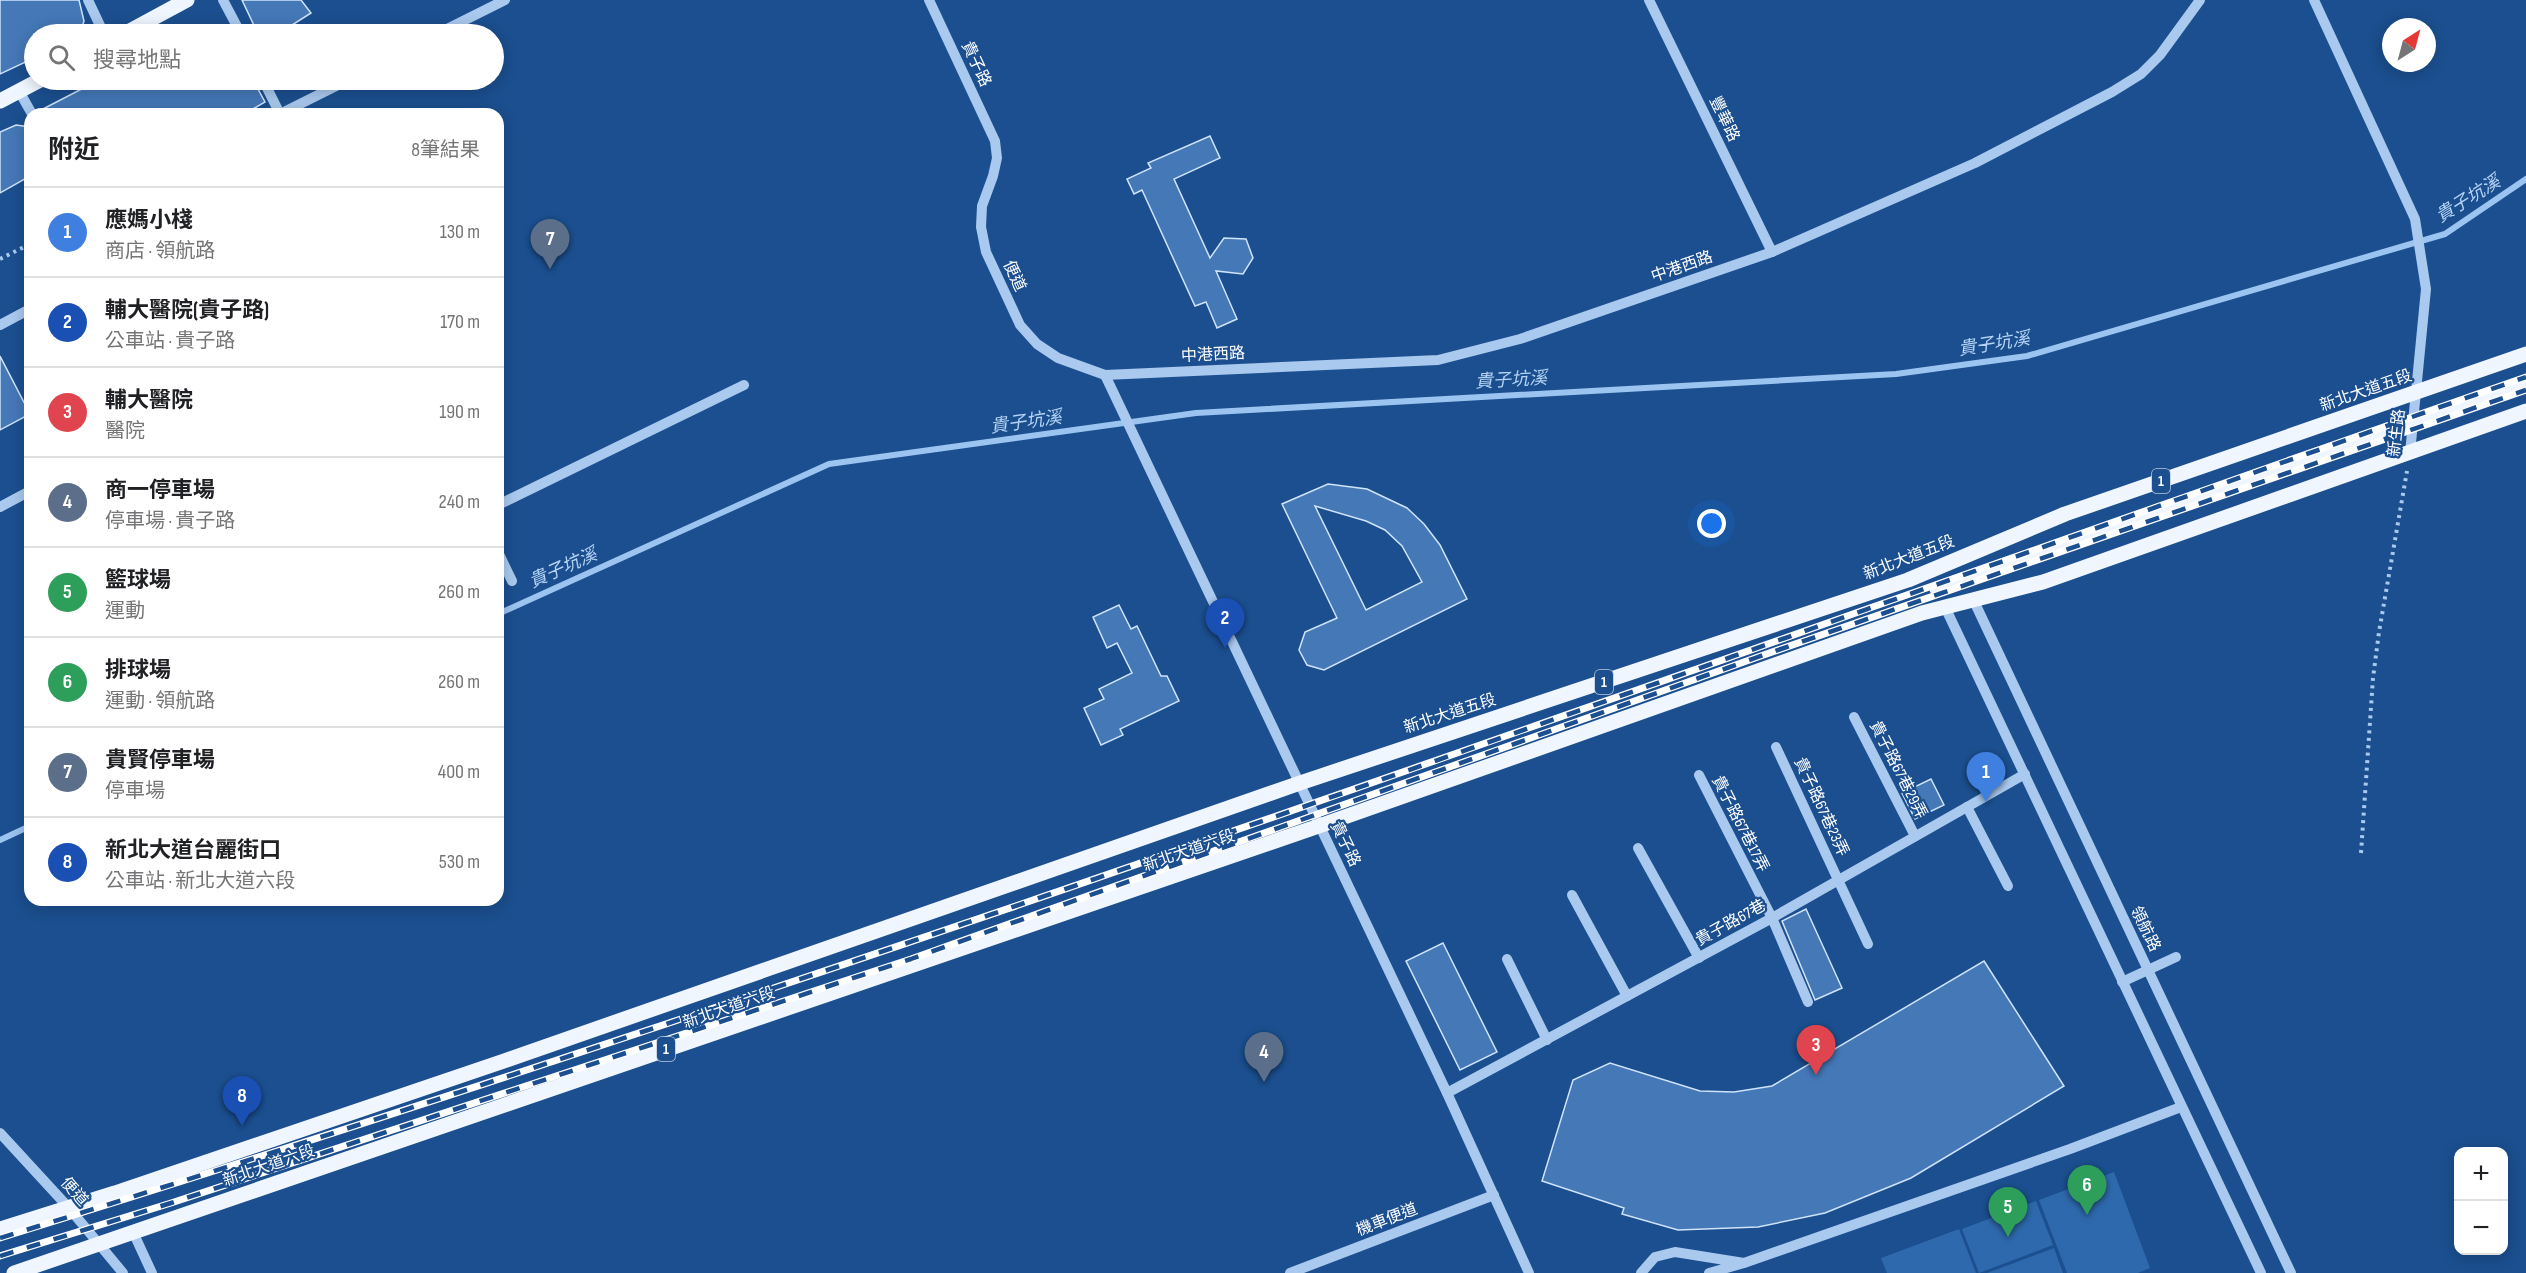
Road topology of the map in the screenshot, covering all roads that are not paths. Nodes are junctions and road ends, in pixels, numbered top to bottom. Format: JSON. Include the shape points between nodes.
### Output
{"nodes":[{"id":1,"x":88,"y":0,"type":"edge"},
{"id":2,"x":187,"y":0,"type":"edge"},
{"id":3,"x":223,"y":0,"type":"edge"},
{"id":4,"x":505,"y":0,"type":"edge"},
{"id":5,"x":929,"y":0,"type":"edge"},
{"id":6,"x":1649,"y":0,"type":"edge"},
{"id":7,"x":2200,"y":0,"type":"edge"},
{"id":8,"x":2314,"y":0,"type":"edge"},
{"id":9,"x":99,"y":24,"type":"edge"},
{"id":10,"x":143,"y":24,"type":"edge"},
{"id":11,"x":236,"y":24,"type":"edge"},
{"id":12,"x":457,"y":24,"type":"edge"},
{"id":13,"x":24,"y":88,"type":"edge"},
{"id":14,"x":268,"y":90,"type":"edge"},
{"id":15,"x":328,"y":90,"type":"edge"},
{"id":16,"x":19,"y":91,"type":"junction"},
{"id":17,"x":0,"y":101,"type":"edge"},
{"id":18,"x":29,"y":108,"type":"edge"},
{"id":19,"x":277,"y":108,"type":"edge"},
{"id":20,"x":292,"y":108,"type":"edge"},
{"id":21,"x":995,"y":141,"type":"joint"},
{"id":22,"x":1772,"y":252,"type":"junction"},
{"id":23,"x":24,"y":312,"type":"edge"},
{"id":24,"x":0,"y":325,"type":"edge"},
{"id":25,"x":2526,"y":354,"type":"edge"},
{"id":26,"x":1105,"y":375,"type":"junction"},
{"id":27,"x":2526,"y":384,"type":"edge"},
{"id":28,"x":744,"y":385,"type":"dead end"},
{"id":29,"x":2417,"y":393,"type":"junction"},
{"id":30,"x":2526,"y":411,"type":"edge"},
{"id":31,"x":2414,"y":423,"type":"junction"},
{"id":32,"x":2410,"y":453,"type":"junction"},
{"id":33,"x":24,"y":494,"type":"edge"},
{"id":34,"x":504,"y":502,"type":"edge"},
{"id":35,"x":0,"y":507,"type":"edge"},
{"id":36,"x":504,"y":564,"type":"edge"},
{"id":37,"x":1908,"y":580,"type":"junction"},
{"id":38,"x":512,"y":581,"type":"dead end"},
{"id":39,"x":1936,"y":589,"type":"junction"},
{"id":40,"x":1972,"y":599,"type":"junction"},
{"id":41,"x":1945,"y":607,"type":"junction"},
{"id":42,"x":1922,"y":613,"type":"junction"},
{"id":43,"x":1854,"y":717,"type":"dead end"},
{"id":44,"x":1776,"y":747,"type":"dead end"},
{"id":45,"x":2025,"y":774,"type":"junction"},
{"id":46,"x":1699,"y":775,"type":"dead end"},
{"id":47,"x":1300,"y":783,"type":"junction"},
{"id":48,"x":1967,"y":807,"type":"junction"},
{"id":49,"x":1319,"y":826,"type":"junction"},
{"id":50,"x":1915,"y":836,"type":"junction"},
{"id":51,"x":1638,"y":848,"type":"dead end"},
{"id":52,"x":1838,"y":880,"type":"junction"},
{"id":53,"x":2008,"y":886,"type":"dead end"},
{"id":54,"x":1572,"y":895,"type":"dead end"},
{"id":55,"x":1772,"y":918,"type":"junction"},
{"id":56,"x":1868,"y":944,"type":"dead end"},
{"id":57,"x":2176,"y":957,"type":"dead end"},
{"id":58,"x":1699,"y":958,"type":"junction"},
{"id":59,"x":1507,"y":959,"type":"dead end"},
{"id":60,"x":2149,"y":970,"type":"junction"},
{"id":61,"x":2122,"y":982,"type":"junction"},
{"id":62,"x":1627,"y":996,"type":"junction"},
{"id":63,"x":1808,"y":1002,"type":"dead end"},
{"id":64,"x":1547,"y":1040,"type":"junction"},
{"id":65,"x":1447,"y":1093,"type":"junction"},
{"id":66,"x":2181,"y":1107,"type":"junction"},
{"id":67,"x":0,"y":1133,"type":"edge"},
{"id":68,"x":1494,"y":1195,"type":"junction"},
{"id":69,"x":69,"y":1208,"type":"junction"},
{"id":70,"x":0,"y":1229,"type":"edge"},
{"id":71,"x":133,"y":1232,"type":"junction"},
{"id":72,"x":99,"y":1244,"type":"junction"},
{"id":73,"x":1744,"y":1263,"type":"junction"},
{"id":74,"x":14,"y":1273,"type":"edge"},
{"id":75,"x":123,"y":1273,"type":"edge"},
{"id":76,"x":152,"y":1273,"type":"edge"},
{"id":77,"x":1290,"y":1273,"type":"edge"},
{"id":78,"x":1529,"y":1273,"type":"edge"},
{"id":79,"x":1641,"y":1273,"type":"edge"},
{"id":80,"x":1709,"y":1273,"type":"edge"},
{"id":81,"x":2260,"y":1273,"type":"edge"},
{"id":82,"x":2291,"y":1273,"type":"edge"}],
"edges":[{"from":1,"to":9,"type":"street"},
{"from":2,"to":10,"type":"main road"},
{"from":3,"to":11,"type":"street"},
{"from":4,"to":12,"type":"street"},
{"from":5,"to":21,"type":"street","name":"貴子路"},
{"from":6,"to":22,"type":"street","name":"豐華路"},
{"from":7,"to":22,"type":"street","name":"中港西路","via":[[2160,55],[2141,74],[2112,92],[1975,163]]},
{"from":8,"to":29,"type":"street","name":"新生路","via":[[2415,219],[2426,289]]},
{"from":13,"to":16,"type":"main road"},
{"from":14,"to":19,"type":"street"},
{"from":15,"to":20,"type":"street"},
{"from":16,"to":17,"type":"main road"},
{"from":16,"to":18,"type":"street"},
{"from":21,"to":26,"type":"street","name":"便道","via":[[997,158],[982,206],[981,227],[986,252],[1020,325],[1037,344],[1058,358]]},
{"from":22,"to":26,"type":"street","name":"中港西路","via":[[1520,339],[1438,360]]},
{"from":23,"to":24,"type":"street"},
{"from":25,"to":29,"type":"main road","name":"新北大道五段","number":"1"},
{"from":26,"to":47,"type":"street","name":"貴子路"},
{"from":27,"to":31,"type":"main road","number":"1"},
{"from":28,"to":34,"type":"street"},
{"from":29,"to":31,"type":"street","name":"新生路"},
{"from":29,"to":37,"type":"main road","name":"新北大道五段","number":"1","via":[[2066,514]]},
{"from":30,"to":32,"type":"main road","number":"1"},
{"from":31,"to":32,"type":"street","name":"新生路"},
{"from":31,"to":39,"type":"main road","number":"1"},
{"from":32,"to":40,"type":"main road","number":"1","via":[[2043,582]]},
{"from":33,"to":35,"type":"street"},
{"from":36,"to":38,"type":"street"},
{"from":37,"to":39,"type":"main road"},
{"from":37,"to":47,"type":"main road","name":"新北大道五段","number":"1"},
{"from":39,"to":40,"type":"main road"},
{"from":39,"to":42,"type":"main road"},
{"from":40,"to":41,"type":"main road","number":"1"},
{"from":40,"to":60,"type":"street","name":"領航路"},
{"from":41,"to":42,"type":"main road","number":"1"},
{"from":41,"to":45,"type":"street"},
{"from":42,"to":49,"type":"main road","number":"1"},
{"from":43,"to":50,"type":"street","name":"貴子路67巷29弄"},
{"from":44,"to":52,"type":"street","name":"貴子路67巷23弄"},
{"from":45,"to":48,"type":"street","name":"貴子路67巷"},
{"from":45,"to":61,"type":"street"},
{"from":46,"to":55,"type":"street","name":"貴子路67巷17弄"},
{"from":47,"to":49,"type":"street","name":"貴子路"},
{"from":47,"to":69,"type":"main road","name":"新北大道六段","number":"1"},
{"from":48,"to":50,"type":"street","name":"貴子路67巷"},
{"from":48,"to":53,"type":"street"},
{"from":49,"to":65,"type":"street","name":"貴子路"},
{"from":49,"to":71,"type":"main road","name":"新北大道六段","number":"1"},
{"from":50,"to":52,"type":"street","name":"貴子路67巷"},
{"from":51,"to":58,"type":"street"},
{"from":52,"to":55,"type":"street","name":"貴子路67巷"},
{"from":52,"to":56,"type":"street","name":"貴子路67巷23弄"},
{"from":54,"to":62,"type":"street"},
{"from":55,"to":58,"type":"street","name":"貴子路67巷"},
{"from":55,"to":63,"type":"street","name":"貴子路67巷17弄"},
{"from":57,"to":60,"type":"street"},
{"from":58,"to":62,"type":"street","name":"貴子路67巷"},
{"from":59,"to":64,"type":"street"},
{"from":60,"to":61,"type":"street"},
{"from":60,"to":82,"type":"street","name":"領航路"},
{"from":61,"to":66,"type":"street"},
{"from":62,"to":64,"type":"street","name":"貴子路67巷"},
{"from":64,"to":65,"type":"street","name":"貴子路67巷"},
{"from":65,"to":68,"type":"street","name":"貴子路"},
{"from":66,"to":73,"type":"street"},
{"from":66,"to":81,"type":"street"},
{"from":67,"to":69,"type":"street","name":"便道"},
{"from":68,"to":77,"type":"street","name":"機車便道"},
{"from":68,"to":78,"type":"street","name":"貴子路"},
{"from":69,"to":70,"type":"main road","name":"新北大道六段","number":"1"},
{"from":69,"to":72,"type":"street","name":"便道"},
{"from":71,"to":72,"type":"main road","name":"新北大道六段","number":"1"},
{"from":71,"to":76,"type":"street"},
{"from":72,"to":74,"type":"main road","name":"新北大道六段","number":"1"},
{"from":72,"to":75,"type":"street","name":"便道"},
{"from":73,"to":79,"type":"street","via":[[1676,1252],[1655,1257]]},
{"from":73,"to":80,"type":"street"}]}
